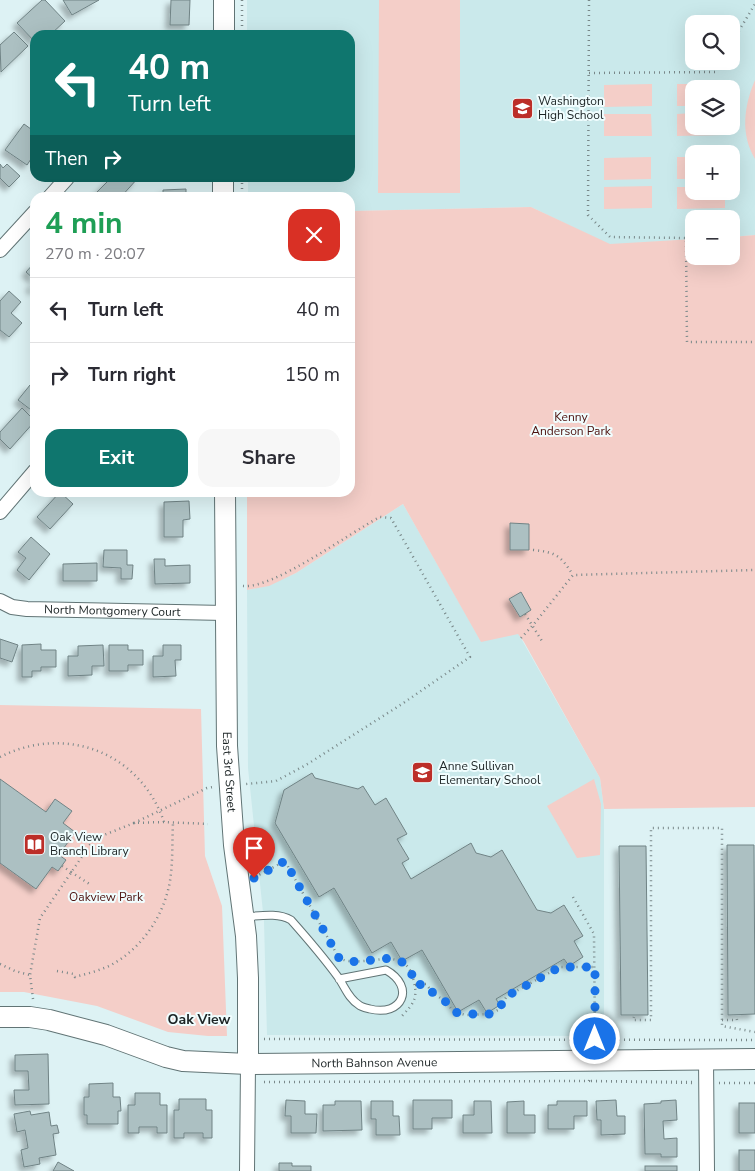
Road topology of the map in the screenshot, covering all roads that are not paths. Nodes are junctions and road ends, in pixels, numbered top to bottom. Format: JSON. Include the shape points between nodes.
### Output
{"nodes":[{"id":1,"x":224,"y":0,"type":"edge"},
{"id":2,"x":224,"y":30,"type":"edge"},
{"id":3,"x":63,"y":182,"type":"edge"},
{"id":4,"x":54,"y":192,"type":"edge"},
{"id":5,"x":30,"y":217,"type":"edge"},
{"id":6,"x":0,"y":250,"type":"edge"},
{"id":7,"x":30,"y":477,"type":"edge"},
{"id":8,"x":225,"y":497,"type":"edge"},
{"id":9,"x":0,"y":512,"type":"edge"},
{"id":10,"x":0,"y":601,"type":"edge"},
{"id":11,"x":225,"y":613,"type":"junction"},
{"id":12,"x":244,"y":917,"type":"junction"},
{"id":13,"x":339,"y":978,"type":"junction"},
{"id":14,"x":0,"y":1016,"type":"edge"},
{"id":15,"x":707,"y":1049,"type":"junction"},
{"id":16,"x":755,"y":1059,"type":"edge"},
{"id":17,"x":248,"y":1064,"type":"junction"},
{"id":18,"x":247,"y":1171,"type":"edge"},
{"id":19,"x":707,"y":1171,"type":"edge"}],
"edges":[{"from":1,"to":2,"type":"street"},
{"from":3,"to":4,"type":"street"},
{"from":5,"to":6,"type":"street"},
{"from":7,"to":9,"type":"street"},
{"from":8,"to":11,"type":"street","name":"East 3rd Street"},
{"from":10,"to":11,"type":"street","name":"North Montgomery Court","via":[[27,609]]},
{"from":11,"to":12,"type":"street","name":"East 3rd Street","via":[[227,746],[234,845]]},
{"from":12,"to":13,"type":"lane","via":[[286,916]]},
{"from":12,"to":17,"type":"street","name":"East 3rd Street"},
{"from":13,"to":13,"type":"lane","via":[[359,1006],[380,1011],[390,1009],[403,997],[399,981],[386,970]]},
{"from":14,"to":17,"type":"street","name":"North Bahnson Avenue","via":[[49,1020],[183,1061]]},
{"from":15,"to":16,"type":"street","name":"North Bahnson Avenue"},
{"from":15,"to":17,"type":"street","name":"North Bahnson Avenue"},
{"from":15,"to":19,"type":"street"},
{"from":17,"to":18,"type":"street","name":"East 3rd Street"}]}
